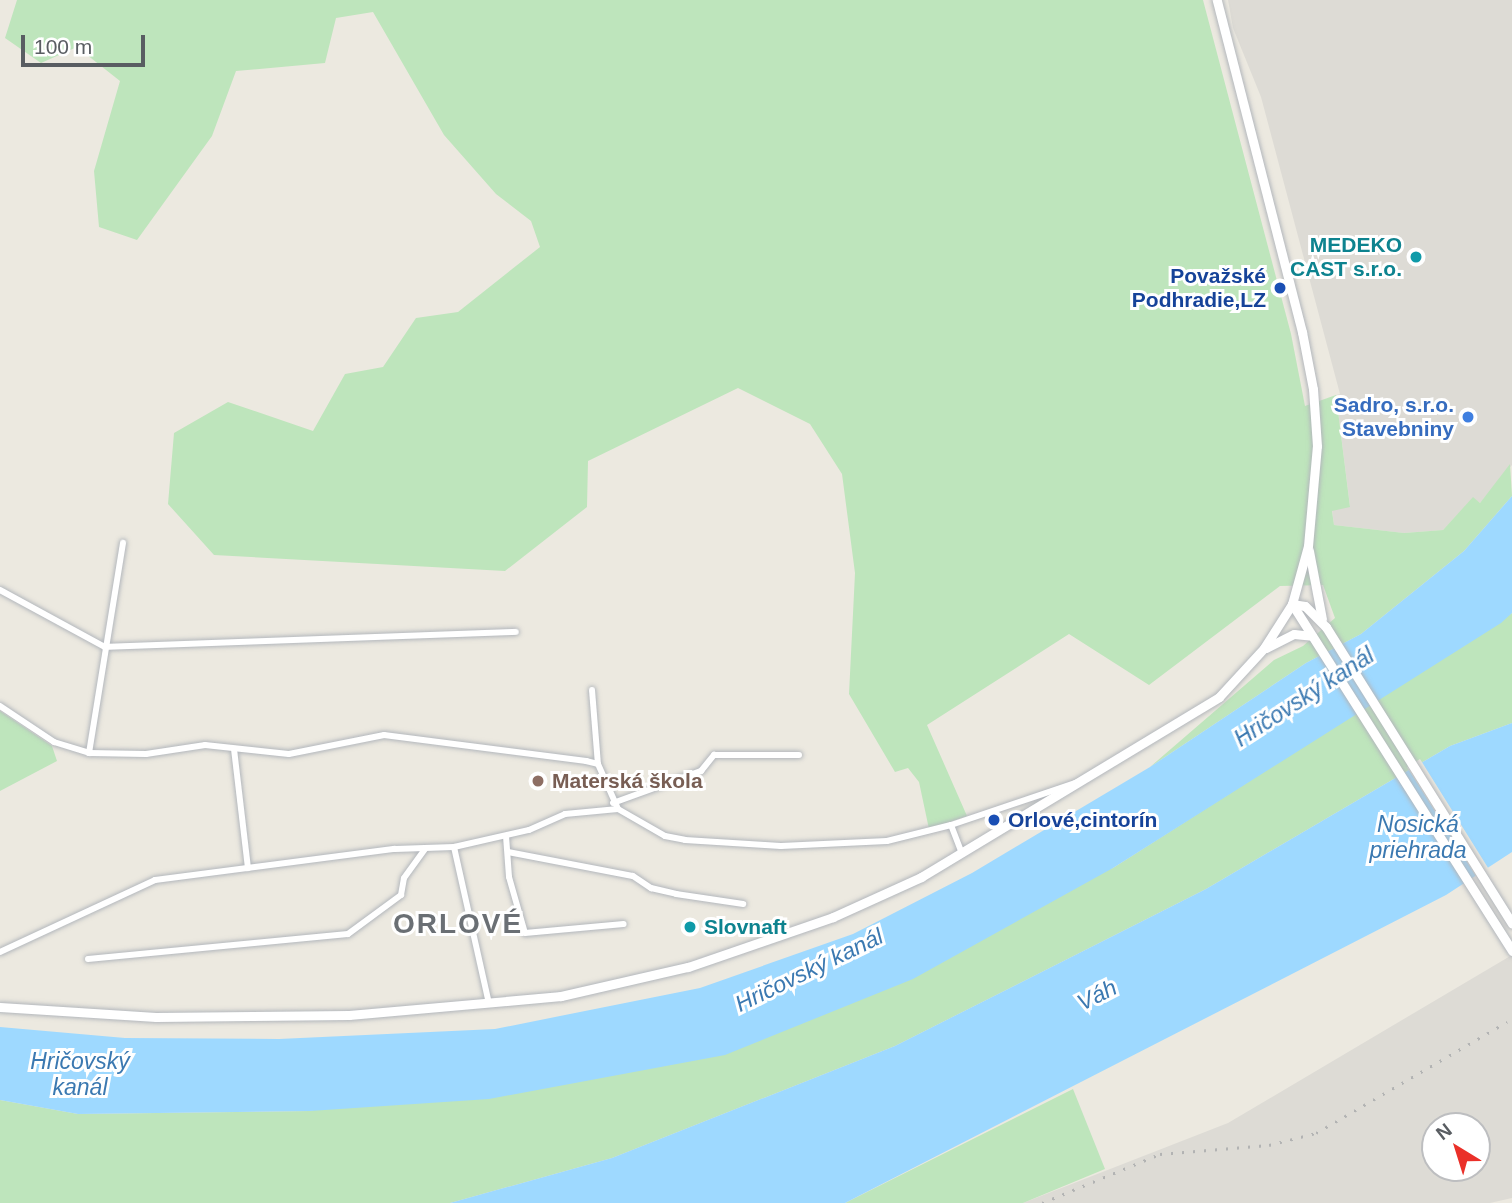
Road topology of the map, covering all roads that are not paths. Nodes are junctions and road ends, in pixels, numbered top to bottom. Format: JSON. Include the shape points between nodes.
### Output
{"nodes":[{"id":1,"x":1217,"y":0,"type":"edge"},
{"id":2,"x":123,"y":544,"type":"dead end"},
{"id":3,"x":1308,"y":546,"type":"junction"},
{"id":4,"x":0,"y":590,"type":"edge"},
{"id":5,"x":1292,"y":604,"type":"junction"},
{"id":6,"x":1328,"y":631,"type":"junction"},
{"id":7,"x":516,"y":632,"type":"dead end"},
{"id":8,"x":1315,"y":640,"type":"junction"},
{"id":9,"x":105,"y":647,"type":"junction"},
{"id":10,"x":1262,"y":650,"type":"junction"},
{"id":11,"x":592,"y":690,"type":"dead end"},
{"id":12,"x":0,"y":706,"type":"edge"},
{"id":13,"x":234,"y":749,"type":"junction"},
{"id":14,"x":89,"y":753,"type":"junction"},
{"id":15,"x":799,"y":755,"type":"dead end"},
{"id":16,"x":598,"y":764,"type":"junction"},
{"id":17,"x":1083,"y":783,"type":"junction"},
{"id":18,"x":616,"y":806,"type":"junction"},
{"id":19,"x":951,"y":825,"type":"junction"},
{"id":20,"x":506,"y":836,"type":"junction"},
{"id":21,"x":454,"y":847,"type":"junction"},
{"id":22,"x":426,"y":848,"type":"junction"},
{"id":23,"x":508,"y":852,"type":"junction"},
{"id":24,"x":962,"y":853,"type":"junction"},
{"id":25,"x":248,"y":868,"type":"junction"},
{"id":26,"x":743,"y":904,"type":"dead end"},
{"id":27,"x":624,"y":924,"type":"dead end"},
{"id":28,"x":1512,"y":924,"type":"edge"},
{"id":29,"x":1512,"y":951,"type":"edge"},
{"id":30,"x":0,"y":952,"type":"edge"},
{"id":31,"x":88,"y":958,"type":"dead end"},
{"id":32,"x":489,"y":1003,"type":"junction"},
{"id":33,"x":0,"y":1007,"type":"edge"}],
"edges":[{"from":1,"to":3,"type":"main road","via":[[1314,389],[1316,476]]},
{"from":2,"to":9,"type":"street"},
{"from":3,"to":5,"type":"main road"},
{"from":3,"to":6,"type":"main road","via":[[1313,586]]},
{"from":4,"to":9,"type":"street"},
{"from":5,"to":6,"type":"main road","via":[[1305,606]]},
{"from":5,"to":8,"type":"main road"},
{"from":5,"to":10,"type":"main road"},
{"from":6,"to":28,"type":"main road"},
{"from":7,"to":9,"type":"street"},
{"from":8,"to":10,"type":"main road","via":[[1290,635]]},
{"from":8,"to":29,"type":"main road"},
{"from":9,"to":14,"type":"street"},
{"from":10,"to":17,"type":"main road","via":[[1219,697]]},
{"from":11,"to":16,"type":"street"},
{"from":12,"to":14,"type":"street","via":[[54,742]]},
{"from":13,"to":14,"type":"street","via":[[205,745],[146,754]]},
{"from":13,"to":16,"type":"street","via":[[289,754],[384,735]]},
{"from":13,"to":25,"type":"street"},
{"from":15,"to":18,"type":"street","via":[[714,755],[701,771],[668,786],[634,792]]},
{"from":16,"to":18,"type":"street"},
{"from":17,"to":19,"type":"street","via":[[1070,781]]},
{"from":17,"to":24,"type":"main road"},
{"from":18,"to":19,"type":"street","via":[[665,836],[780,846],[876,842]]},
{"from":18,"to":20,"type":"street","via":[[565,814]]},
{"from":19,"to":24,"type":"street"},
{"from":20,"to":21,"type":"street"},
{"from":20,"to":23,"type":"street"},
{"from":21,"to":22,"type":"street"},
{"from":21,"to":32,"type":"street"},
{"from":22,"to":25,"type":"street"},
{"from":22,"to":31,"type":"street","via":[[404,878],[401,895],[348,934]]},
{"from":23,"to":26,"type":"street","via":[[633,876],[664,891]]},
{"from":23,"to":27,"type":"street","via":[[509,877],[525,933]]},
{"from":24,"to":32,"type":"main road","via":[[833,918],[688,967],[561,996]]},
{"from":25,"to":30,"type":"street","via":[[155,880]]},
{"from":32,"to":33,"type":"main road","via":[[349,1015],[156,1017]]}]}
